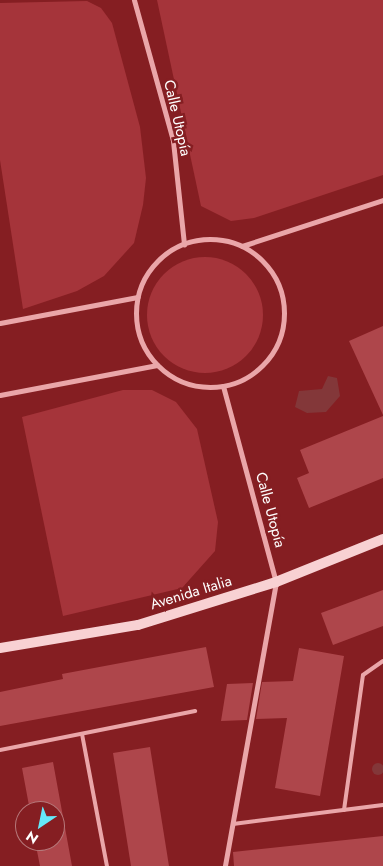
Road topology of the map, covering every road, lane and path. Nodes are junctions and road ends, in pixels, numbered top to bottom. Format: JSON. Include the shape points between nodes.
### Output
{"nodes":[{"id":1,"x":134,"y":0,"type":"edge"},
{"id":2,"x":383,"y":200,"type":"edge"},
{"id":3,"x":184,"y":244,"type":"junction"},
{"id":4,"x":242,"y":246,"type":"junction"},
{"id":5,"x":138,"y":298,"type":"junction"},
{"id":6,"x":0,"y":323,"type":"edge"},
{"id":7,"x":157,"y":364,"type":"junction"},
{"id":8,"x":223,"y":386,"type":"junction"},
{"id":9,"x":0,"y":395,"type":"edge"},
{"id":10,"x":383,"y":538,"type":"edge"},
{"id":11,"x":276,"y":582,"type":"junction"},
{"id":12,"x":0,"y":648,"type":"edge"},
{"id":13,"x":383,"y":661,"type":"edge"},
{"id":14,"x":195,"y":711,"type":"dead end"},
{"id":15,"x":82,"y":734,"type":"junction"},
{"id":16,"x":0,"y":750,"type":"edge"},
{"id":17,"x":383,"y":806,"type":"edge"},
{"id":18,"x":344,"y":810,"type":"junction"},
{"id":19,"x":233,"y":824,"type":"junction"},
{"id":20,"x":107,"y":866,"type":"edge"},
{"id":21,"x":225,"y":866,"type":"edge"}],
"edges":[{"from":1,"to":3,"type":"street","name":"Calle Utopía","via":[[172,142]]},
{"from":2,"to":4,"type":"street"},
{"from":3,"to":4,"type":"street","via":[[219,239]]},
{"from":3,"to":5,"type":"street","via":[[154,264]]},
{"from":4,"to":8,"type":"street","via":[[262,260],[277,280],[284,304],[284,329],[274,353],[258,371]]},
{"from":5,"to":6,"type":"street"},
{"from":5,"to":7,"type":"street","via":[[138,331]]},
{"from":7,"to":8,"type":"street","via":[[186,384]]},
{"from":7,"to":9,"type":"street"},
{"from":8,"to":11,"type":"street","name":"Calle Utopía"},
{"from":10,"to":11,"type":"street","name":"Avenida Italia"},
{"from":11,"to":12,"type":"street","name":"Avenida Italia","via":[[138,625]]},
{"from":11,"to":19,"type":"street"},
{"from":13,"to":18,"type":"lane","via":[[363,674]]},
{"from":14,"to":15,"type":"lane"},
{"from":15,"to":16,"type":"lane"},
{"from":15,"to":20,"type":"lane"},
{"from":17,"to":18,"type":"lane"},
{"from":18,"to":19,"type":"lane"},
{"from":19,"to":21,"type":"street"}]}
